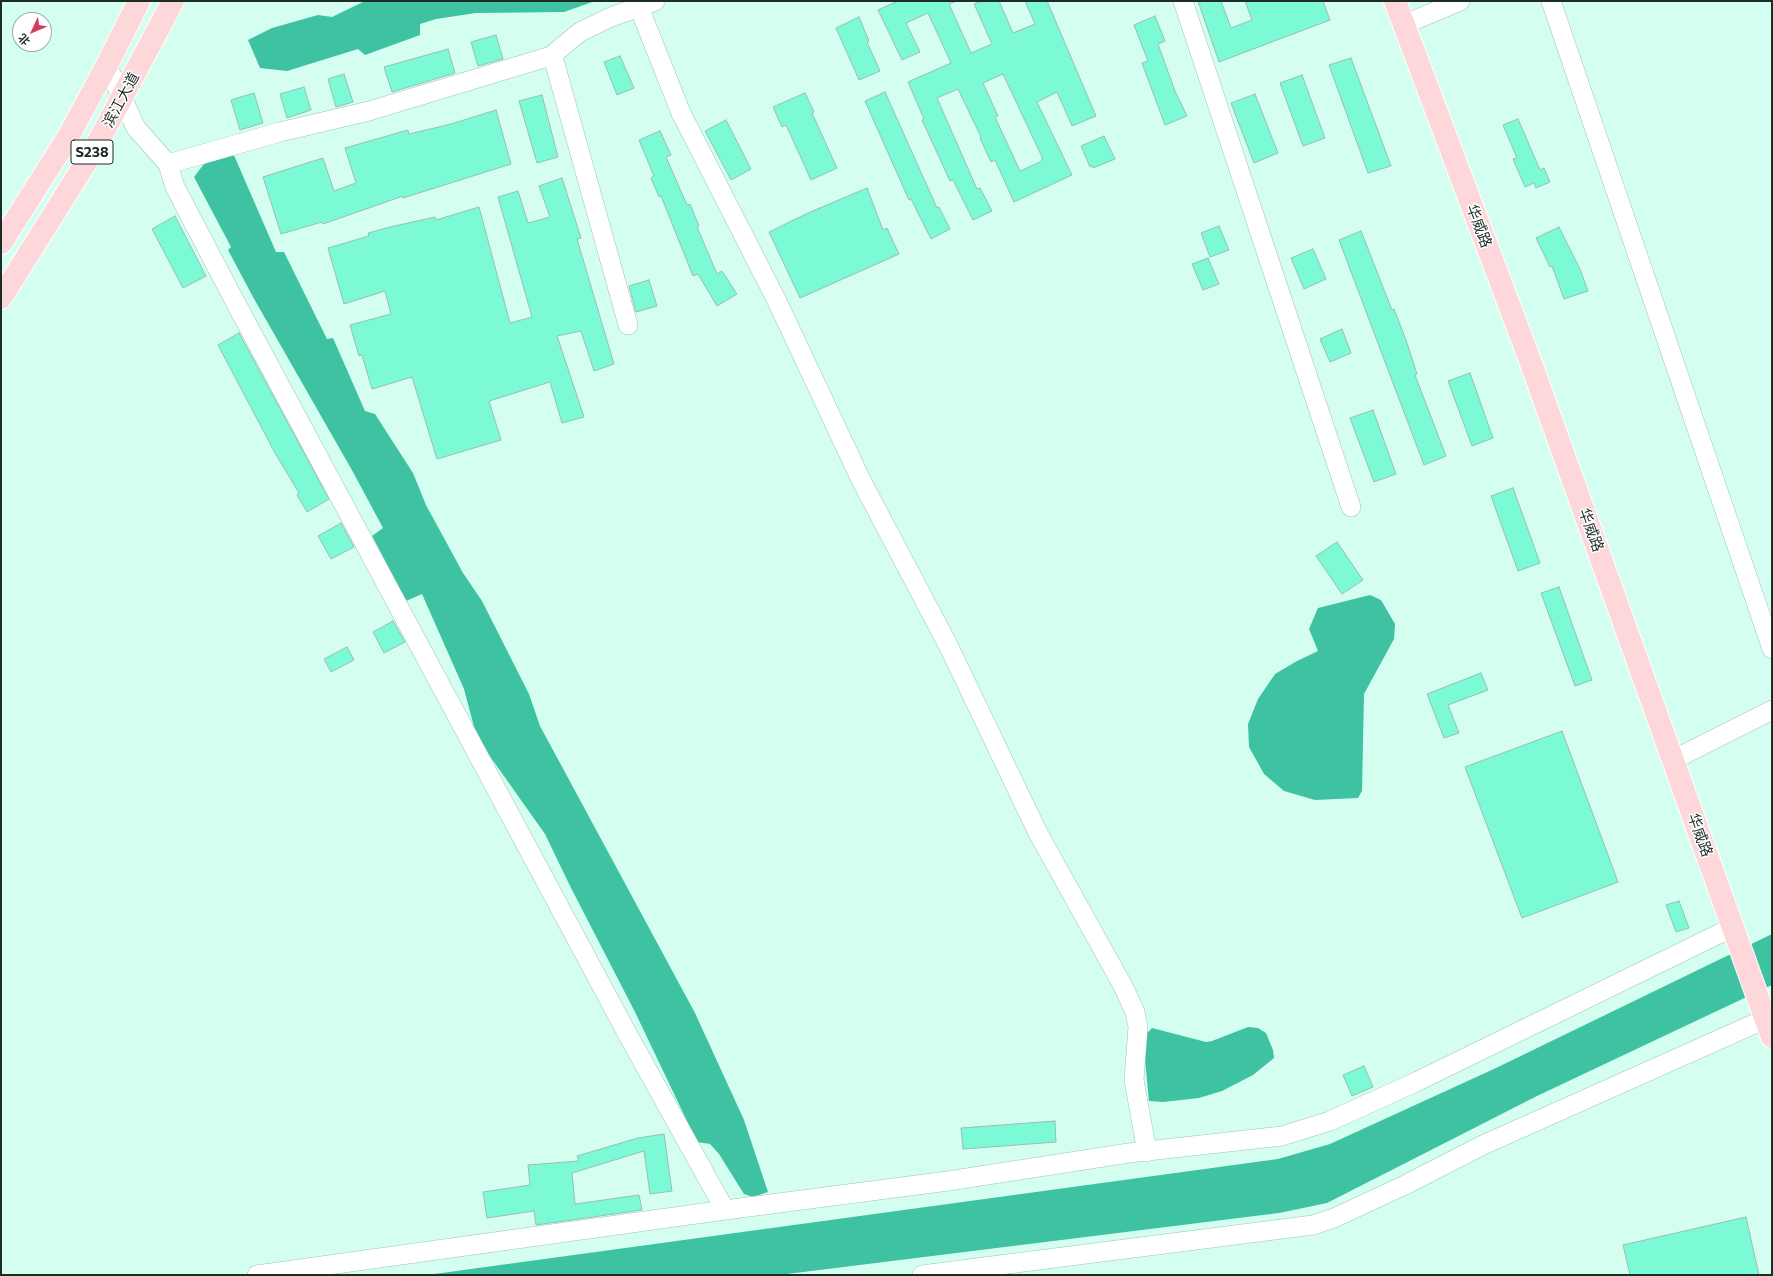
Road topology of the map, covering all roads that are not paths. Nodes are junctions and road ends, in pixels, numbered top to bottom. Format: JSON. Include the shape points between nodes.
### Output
{"nodes":[{"id":1,"x":139,"y":1,"type":"edge"},
{"id":2,"x":173,"y":1,"type":"edge"},
{"id":3,"x":1183,"y":1,"type":"edge"},
{"id":4,"x":1395,"y":1,"type":"edge"},
{"id":5,"x":1460,"y":1,"type":"edge"},
{"id":6,"x":1551,"y":1,"type":"edge"},
{"id":7,"x":647,"y":4,"type":"edge"},
{"id":8,"x":1403,"y":25,"type":"junction"},
{"id":9,"x":550,"y":56,"type":"junction"},
{"id":10,"x":107,"y":65,"type":"junction"},
{"id":11,"x":122,"y":97,"type":"junction"},
{"id":12,"x":168,"y":164,"type":"junction"},
{"id":13,"x":1,"y":243,"type":"edge"},
{"id":14,"x":1,"y":298,"type":"edge"},
{"id":15,"x":628,"y":325,"type":"dead end"},
{"id":16,"x":1351,"y":507,"type":"dead end"},
{"id":17,"x":1772,"y":649,"type":"edge"},
{"id":18,"x":1772,"y":710,"type":"edge"},
{"id":19,"x":1673,"y":760,"type":"junction"},
{"id":20,"x":1733,"y":927,"type":"junction"},
{"id":21,"x":1770,"y":1024,"type":"edge"},
{"id":22,"x":1147,"y":1152,"type":"junction"},
{"id":23,"x":725,"y":1210,"type":"junction"},
{"id":24,"x":257,"y":1275,"type":"edge"},
{"id":25,"x":922,"y":1275,"type":"edge"}],
"edges":[{"from":1,"to":10,"type":"main road","name":"滨江大道","number":"S238"},
{"from":2,"to":11,"type":"main road","name":"滨江大道","number":"S238"},
{"from":3,"to":16,"type":"street"},
{"from":4,"to":8,"type":"main road","name":"华威路"},
{"from":5,"to":8,"type":"street"},
{"from":6,"to":17,"type":"street"},
{"from":7,"to":9,"type":"street","via":[[610,17],[580,32]]},
{"from":7,"to":22,"type":"street","via":[[681,113],[776,300],[861,480],[948,645],[1038,833],[1124,986],[1135,1012],[1138,1027],[1134,1080]]},
{"from":8,"to":19,"type":"main road","name":"华威路","via":[[1532,366]]},
{"from":9,"to":12,"type":"street","via":[[369,111],[280,132]]},
{"from":9,"to":15,"type":"street","via":[[555,64]]},
{"from":10,"to":11,"type":"street"},
{"from":10,"to":13,"type":"main road","name":"滨江大道","number":"S238","via":[[67,139]]},
{"from":11,"to":12,"type":"street","via":[[136,128]]},
{"from":11,"to":14,"type":"main road","name":"滨江大道","number":"S238","via":[[94,148]]},
{"from":12,"to":23,"type":"street","via":[[175,188],[232,296],[628,1035]]},
{"from":18,"to":19,"type":"street"},
{"from":19,"to":20,"type":"main road","name":"华威路"},
{"from":20,"to":21,"type":"main road","name":"华威路"},
{"from":20,"to":22,"type":"street","via":[[1330,1121],[1282,1136]]},
{"from":21,"to":25,"type":"street","via":[[1483,1145],[1405,1186],[1313,1225]]},
{"from":22,"to":23,"type":"street"},
{"from":23,"to":24,"type":"street"}]}
